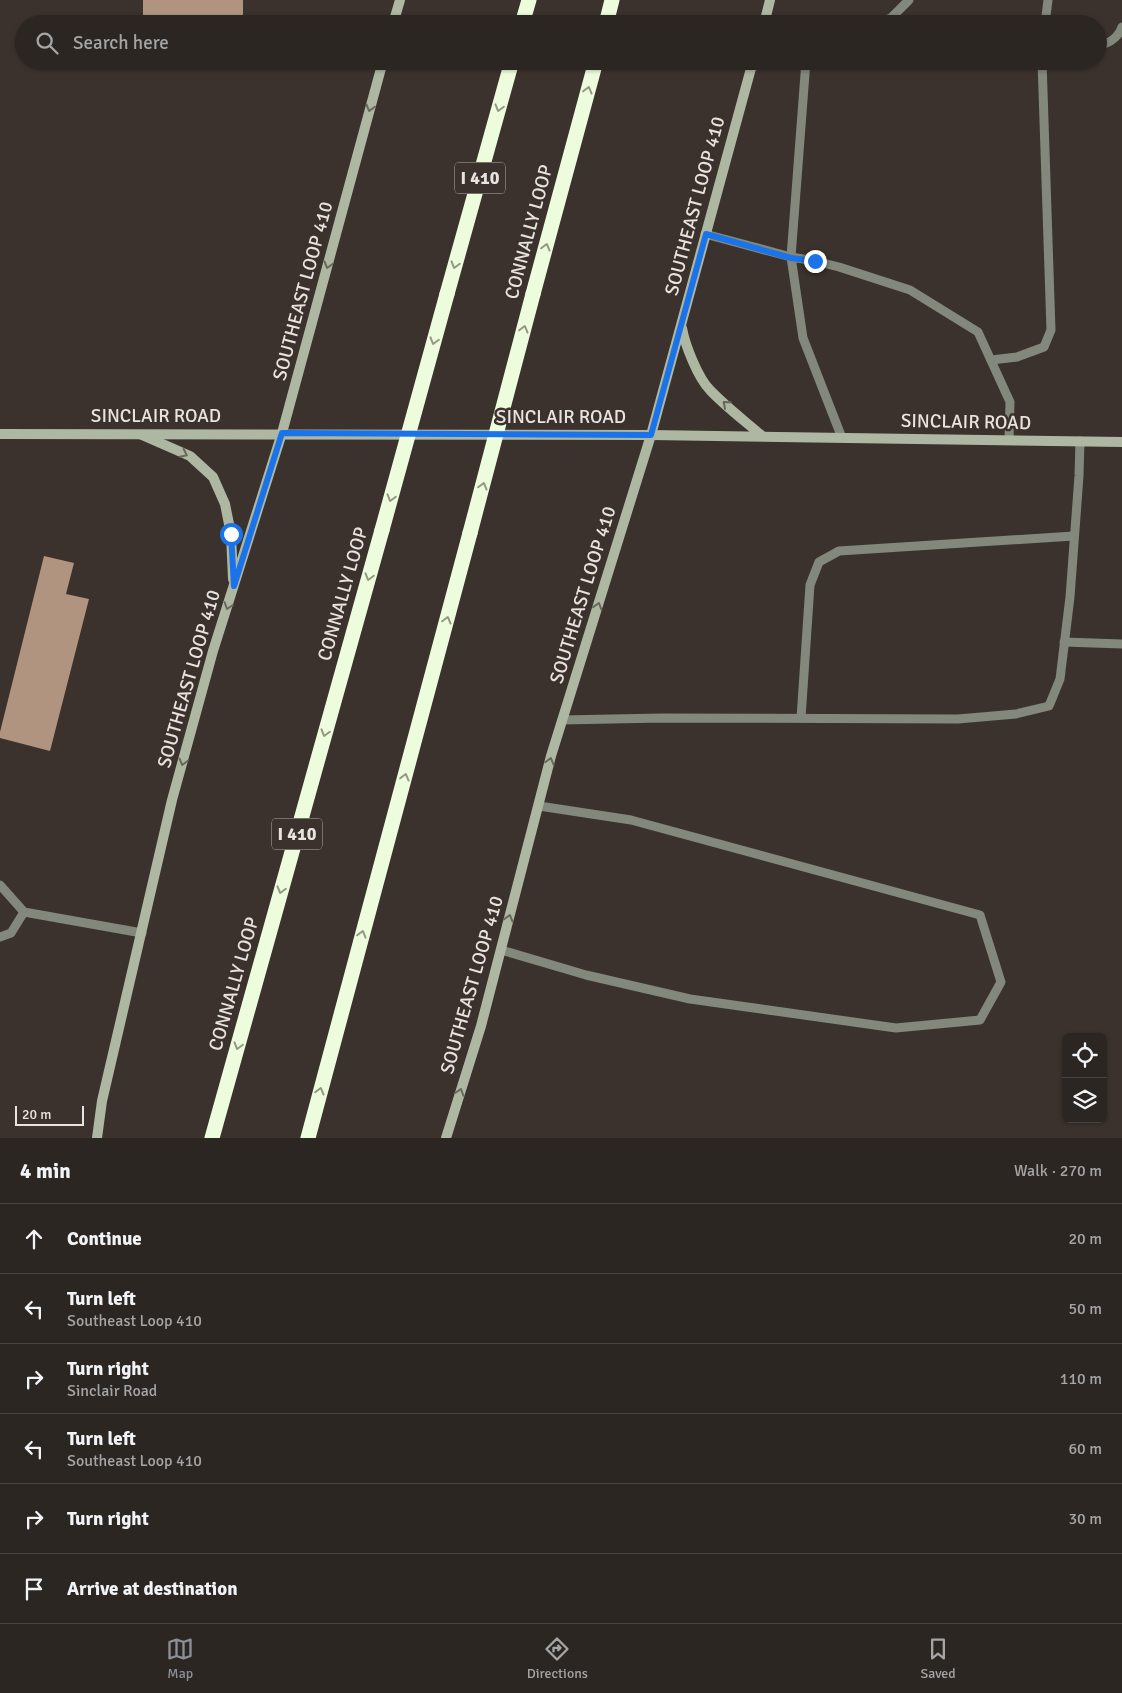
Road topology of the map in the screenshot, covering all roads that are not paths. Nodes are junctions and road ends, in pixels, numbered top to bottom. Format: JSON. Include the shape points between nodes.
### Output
{"nodes":[{"id":1,"x":400,"y":0,"type":"edge"},
{"id":2,"x":529,"y":0,"type":"edge"},
{"id":3,"x":612,"y":0,"type":"edge"},
{"id":4,"x":770,"y":0,"type":"edge"},
{"id":5,"x":909,"y":0,"type":"edge"},
{"id":6,"x":1048,"y":0,"type":"edge"},
{"id":7,"x":396,"y":15,"type":"edge"},
{"id":8,"x":525,"y":15,"type":"edge"},
{"id":9,"x":608,"y":15,"type":"edge"},
{"id":10,"x":766,"y":15,"type":"edge"},
{"id":11,"x":898,"y":15,"type":"edge"},
{"id":12,"x":1046,"y":15,"type":"edge"},
{"id":13,"x":1122,"y":27,"type":"edge"},
{"id":14,"x":1107,"y":43,"type":"edge"},
{"id":15,"x":381,"y":70,"type":"edge"},
{"id":16,"x":509,"y":70,"type":"edge"},
{"id":17,"x":594,"y":70,"type":"edge"},
{"id":18,"x":751,"y":70,"type":"edge"},
{"id":19,"x":805,"y":70,"type":"edge"},
{"id":20,"x":1042,"y":70,"type":"edge"},
{"id":21,"x":706,"y":234,"type":"junction"},
{"id":22,"x":791,"y":258,"type":"junction"},
{"id":23,"x":681,"y":324,"type":"junction"},
{"id":24,"x":991,"y":360,"type":"junction"},
{"id":25,"x":282,"y":433,"type":"junction"},
{"id":26,"x":0,"y":434,"type":"edge"},
{"id":27,"x":139,"y":434,"type":"junction"},
{"id":28,"x":651,"y":435,"type":"junction"},
{"id":29,"x":762,"y":436,"type":"junction"},
{"id":30,"x":842,"y":438,"type":"junction"},
{"id":31,"x":1010,"y":440,"type":"junction"},
{"id":32,"x":1080,"y":441,"type":"junction"},
{"id":33,"x":1122,"y":442,"type":"edge"},
{"id":34,"x":1074,"y":536,"type":"junction"},
{"id":35,"x":234,"y":586,"type":"junction"},
{"id":36,"x":1064,"y":642,"type":"junction"},
{"id":37,"x":1122,"y":644,"type":"edge"},
{"id":38,"x":801,"y":718,"type":"junction"},
{"id":39,"x":562,"y":720,"type":"junction"},
{"id":40,"x":538,"y":806,"type":"junction"},
{"id":41,"x":0,"y":885,"type":"edge"},
{"id":42,"x":24,"y":912,"type":"junction"},
{"id":43,"x":142,"y":933,"type":"junction"},
{"id":44,"x":0,"y":936,"type":"edge"},
{"id":45,"x":501,"y":950,"type":"junction"},
{"id":46,"x":96,"y":1138,"type":"edge"},
{"id":47,"x":212,"y":1138,"type":"edge"},
{"id":48,"x":308,"y":1138,"type":"edge"},
{"id":49,"x":446,"y":1138,"type":"edge"}],
"edges":[{"from":1,"to":7,"type":"main road"},
{"from":2,"to":8,"type":"highway"},
{"from":3,"to":9,"type":"highway"},
{"from":4,"to":10,"type":"main road"},
{"from":5,"to":11,"type":"lane"},
{"from":6,"to":12,"type":"lane"},
{"from":13,"to":14,"type":"lane","via":[[1116,38]]},
{"from":15,"to":25,"type":"main road","name":"SOUTHEAST LOOP 410","one_way":true},
{"from":16,"to":47,"type":"highway","name":"CONNALLY LOOP","number":"I 410","one_way":true,"bridge":true},
{"from":48,"to":17,"type":"highway","name":"CONNALLY LOOP","one_way":true,"bridge":true},
{"from":18,"to":21,"type":"main road","name":"SOUTHEAST LOOP 410"},
{"from":19,"to":22,"type":"lane"},
{"from":20,"to":24,"type":"lane","via":[[1050,330],[1044,347],[1017,357]]},
{"from":21,"to":22,"type":"lane"},
{"from":21,"to":23,"type":"main road","name":"SOUTHEAST LOOP 410"},
{"from":22,"to":24,"type":"lane","via":[[839,267],[910,290],[978,332]]},
{"from":22,"to":30,"type":"lane","via":[[803,338]]},
{"from":23,"to":28,"type":"main road","name":"SOUTHEAST LOOP 410"},
{"from":29,"to":23,"type":"main road","one_way":true,"via":[[709,389],[684,339]]},
{"from":24,"to":31,"type":"lane","via":[[1010,402]]},
{"from":25,"to":27,"type":"main road","name":"SINCLAIR ROAD"},
{"from":25,"to":28,"type":"main road","name":"SINCLAIR ROAD"},
{"from":25,"to":35,"type":"main road","name":"SOUTHEAST LOOP 410"},
{"from":26,"to":27,"type":"main road","name":"SINCLAIR ROAD"},
{"from":27,"to":35,"type":"main road","one_way":true,"via":[[190,456],[213,477],[225,504],[231,534]]},
{"from":28,"to":29,"type":"main road","name":"SINCLAIR ROAD"},
{"from":39,"to":28,"type":"main road","name":"SOUTHEAST LOOP 410","one_way":true},
{"from":29,"to":30,"type":"main road","name":"SINCLAIR ROAD"},
{"from":30,"to":31,"type":"main road","name":"SINCLAIR ROAD"},
{"from":31,"to":32,"type":"main road","name":"SINCLAIR ROAD"},
{"from":32,"to":33,"type":"main road","name":"SINCLAIR ROAD"},
{"from":32,"to":34,"type":"lane"},
{"from":34,"to":36,"type":"lane"},
{"from":34,"to":38,"type":"lane","via":[[839,550],[819,562],[810,585]]},
{"from":35,"to":43,"type":"main road","name":"SOUTHEAST LOOP 410","one_way":true,"via":[[172,800]]},
{"from":36,"to":37,"type":"lane"},
{"from":36,"to":38,"type":"lane","via":[[1060,679],[1048,706],[1016,714],[958,719]]},
{"from":38,"to":39,"type":"lane"},
{"from":40,"to":39,"type":"main road","name":"SOUTHEAST LOOP 410","one_way":true},
{"from":45,"to":40,"type":"main road","name":"SOUTHEAST LOOP 410","one_way":true},
{"from":40,"to":45,"type":"lane","via":[[631,820],[980,915],[1001,982],[980,1020],[896,1028],[690,999],[586,975]]},
{"from":41,"to":42,"type":"lane"},
{"from":42,"to":43,"type":"lane"},
{"from":42,"to":44,"type":"lane","via":[[11,933]]},
{"from":43,"to":46,"type":"main road","name":"SOUTHEAST LOOP 410"},
{"from":49,"to":45,"type":"main road","name":"SOUTHEAST LOOP 410","one_way":true}]}
